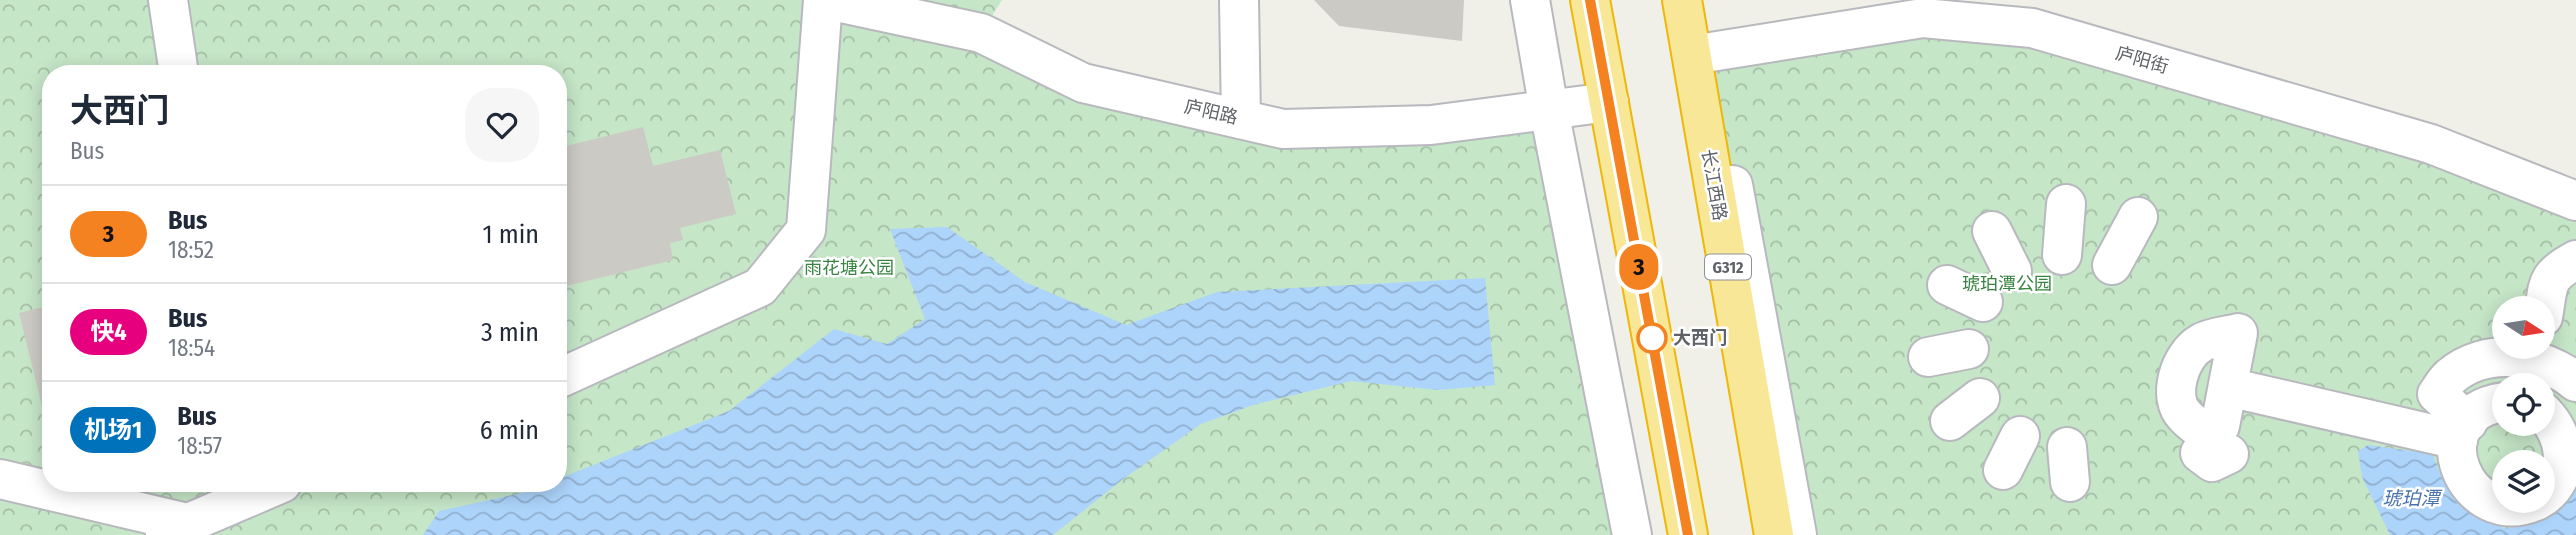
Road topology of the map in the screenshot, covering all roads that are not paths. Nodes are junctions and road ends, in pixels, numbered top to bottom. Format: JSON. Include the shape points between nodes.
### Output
{"nodes":[{"id":1,"x":168,"y":0,"type":"edge"},
{"id":2,"x":825,"y":0,"type":"edge"},
{"id":3,"x":1239,"y":0,"type":"edge"},
{"id":4,"x":1530,"y":0,"type":"edge"},
{"id":5,"x":1590,"y":0,"type":"edge"},
{"id":6,"x":1682,"y":0,"type":"edge"},
{"id":7,"x":1699,"y":0,"type":"edge"},
{"id":8,"x":1700,"y":54,"type":"junction"},
{"id":9,"x":178,"y":65,"type":"edge"},
{"id":10,"x":1609,"y":102,"type":"junction"},
{"id":11,"x":1549,"y":110,"type":"junction"},
{"id":12,"x":1241,"y":119,"type":"junction"},
{"id":13,"x":2576,"y":201,"type":"edge"},
{"id":14,"x":2066,"y":204,"type":"dead end"},
{"id":15,"x":2138,"y":217,"type":"dead end"},
{"id":16,"x":1992,"y":231,"type":"dead end"},
{"id":17,"x":2062,"y":254,"type":"dead end"},
{"id":18,"x":2576,"y":260,"type":"edge"},
{"id":19,"x":2112,"y":265,"type":"dead end"},
{"id":20,"x":2012,"y":271,"type":"dead end"},
{"id":21,"x":1947,"y":285,"type":"dead end"},
{"id":22,"x":2546,"y":296,"type":"edge"},
{"id":23,"x":1983,"y":302,"type":"dead end"},
{"id":24,"x":1969,"y":349,"type":"dead end"},
{"id":25,"x":1928,"y":357,"type":"dead end"},
{"id":26,"x":2534,"y":364,"type":"edge"},
{"id":27,"x":567,"y":375,"type":"edge"},
{"id":28,"x":2576,"y":382,"type":"edge"},
{"id":29,"x":2228,"y":387,"type":"junction"},
{"id":30,"x":1980,"y":398,"type":"dead end"},
{"id":31,"x":2480,"y":418,"type":"edge"},
{"id":32,"x":1950,"y":421,"type":"dead end"},
{"id":33,"x":2562,"y":425,"type":"edge"},
{"id":34,"x":2020,"y":436,"type":"dead end"},
{"id":35,"x":2003,"y":470,"type":"dead end"},
{"id":36,"x":0,"y":478,"type":"edge"},
{"id":37,"x":2555,"y":483,"type":"edge"},
{"id":38,"x":42,"y":490,"type":"edge"},
{"id":39,"x":47,"y":492,"type":"edge"},
{"id":40,"x":261,"y":492,"type":"edge"},
{"id":41,"x":2492,"y":505,"type":"edge"},
{"id":42,"x":173,"y":529,"type":"edge"},
{"id":43,"x":1632,"y":535,"type":"edge"},
{"id":44,"x":1688,"y":535,"type":"edge"},
{"id":45,"x":1774,"y":535,"type":"edge"},
{"id":46,"x":1797,"y":535,"type":"edge"}],
"edges":[{"from":1,"to":9,"type":"street"},
{"from":2,"to":12,"type":"street","name":"庐阳路","via":[[981,33],[1083,83]]},
{"from":2,"to":27,"type":"street","via":[[806,230],[760,287]]},
{"from":3,"to":12,"type":"street"},
{"from":4,"to":11,"type":"street"},
{"from":5,"to":10,"type":"highway"},
{"from":6,"to":8,"type":"highway","name":"长江西路","number":"G312"},
{"from":7,"to":8,"type":"street"},
{"from":8,"to":13,"type":"street","name":"庐阳街","via":[[1923,18],[2032,28],[2431,144]]},
{"from":8,"to":45,"type":"highway","name":"长江西路","number":"G312"},
{"from":8,"to":46,"type":"street"},
{"from":10,"to":11,"type":"street","name":"庐阳路"},
{"from":10,"to":44,"type":"highway"},
{"from":11,"to":12,"type":"street","name":"庐阳路","via":[[1432,125],[1283,129]]},
{"from":11,"to":43,"type":"street"},
{"from":14,"to":17,"type":"street"},
{"from":15,"to":19,"type":"street"},
{"from":16,"to":20,"type":"street"},
{"from":18,"to":22,"type":"street","via":[[2554,273]]},
{"from":21,"to":23,"type":"street"},
{"from":24,"to":25,"type":"street"},
{"from":26,"to":28,"type":"street","via":[[2548,364]]},
{"from":26,"to":31,"type":"street","via":[[2498,358],[2449,377],[2437,394]]},
{"from":29,"to":29,"type":"street","via":[[2238,334],[2203,341],[2168,378],[2183,415],[2220,446]]},
{"from":29,"to":31,"type":"street"},
{"from":30,"to":32,"type":"street"},
{"from":31,"to":41,"type":"street","via":[[2456,458],[2470,491]]},
{"from":33,"to":37,"type":"street","via":[[2564,459]]},
{"from":34,"to":35,"type":"street"},
{"from":36,"to":38,"type":"street"},
{"from":39,"to":42,"type":"street"},
{"from":40,"to":42,"type":"street"}]}
